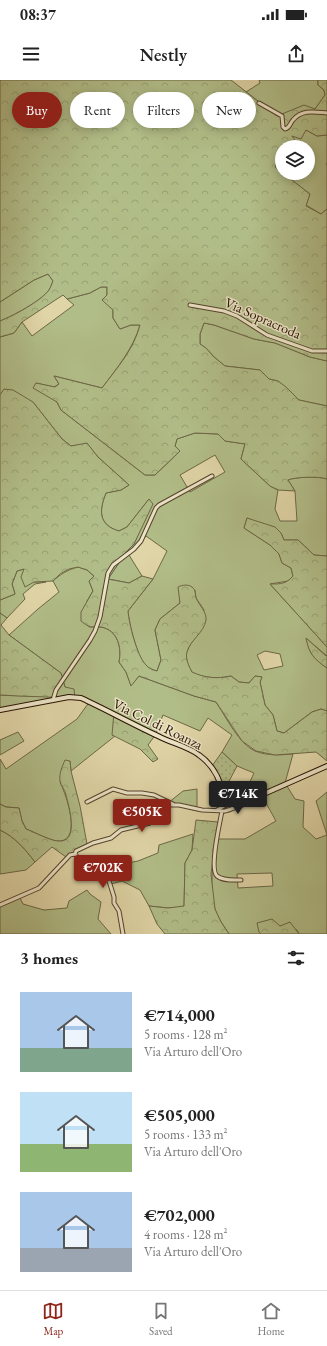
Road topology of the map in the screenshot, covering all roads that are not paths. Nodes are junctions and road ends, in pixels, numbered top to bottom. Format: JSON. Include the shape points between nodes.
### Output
{"nodes":[{"id":1,"x":259,"y":103,"type":"dead end"},
{"id":2,"x":327,"y":113,"type":"edge"},
{"id":3,"x":190,"y":305,"type":"dead end"},
{"id":4,"x":327,"y":351,"type":"edge"},
{"id":5,"x":212,"y":476,"type":"dead end"},
{"id":6,"x":53,"y":700,"type":"junction"},
{"id":7,"x":0,"y":710,"type":"edge"},
{"id":8,"x":327,"y":766,"type":"edge"},
{"id":9,"x":250,"y":800,"type":"junction"},
{"id":10,"x":233,"y":801,"type":"junction"},
{"id":11,"x":87,"y":802,"type":"dead end"},
{"id":12,"x":173,"y":804,"type":"junction"},
{"id":13,"x":215,"y":811,"type":"junction"},
{"id":14,"x":222,"y":811,"type":"junction"},
{"id":15,"x":75,"y":854,"type":"junction"},
{"id":16,"x":242,"y":880,"type":"dead end"},
{"id":17,"x":0,"y":905,"type":"edge"},
{"id":18,"x":123,"y":934,"type":"edge"}],
"edges":[{"from":1,"to":2,"type":"street","via":[[282,116],[285,129],[303,112]]},
{"from":3,"to":4,"type":"street","name":"Via Sopracroda","via":[[224,311],[267,335],[312,351]]},
{"from":5,"to":6,"type":"street","via":[[159,505],[137,546],[110,569],[95,631],[56,690]]},
{"from":6,"to":7,"type":"street","name":"Via Col di Roanza"},
{"from":6,"to":10,"type":"street","name":"Via Col di Roanza","via":[[73,696],[81,698],[192,751],[208,763],[224,794]]},
{"from":8,"to":9,"type":"street"},
{"from":9,"to":10,"type":"street","via":[[239,803]]},
{"from":9,"to":14,"type":"street","via":[[246,804]]},
{"from":10,"to":13,"type":"street"},
{"from":11,"to":12,"type":"street","via":[[113,789],[154,795]]},
{"from":12,"to":13,"type":"street"},
{"from":12,"to":15,"type":"street","via":[[166,807],[150,823],[121,830],[111,838],[93,843],[76,851]]},
{"from":13,"to":14,"type":"street"},
{"from":14,"to":16,"type":"street","via":[[213,862],[214,872],[222,878]]},
{"from":15,"to":17,"type":"street","via":[[70,855],[39,888]]},
{"from":15,"to":18,"type":"street","via":[[78,859],[100,872],[108,882],[119,911]]}]}
